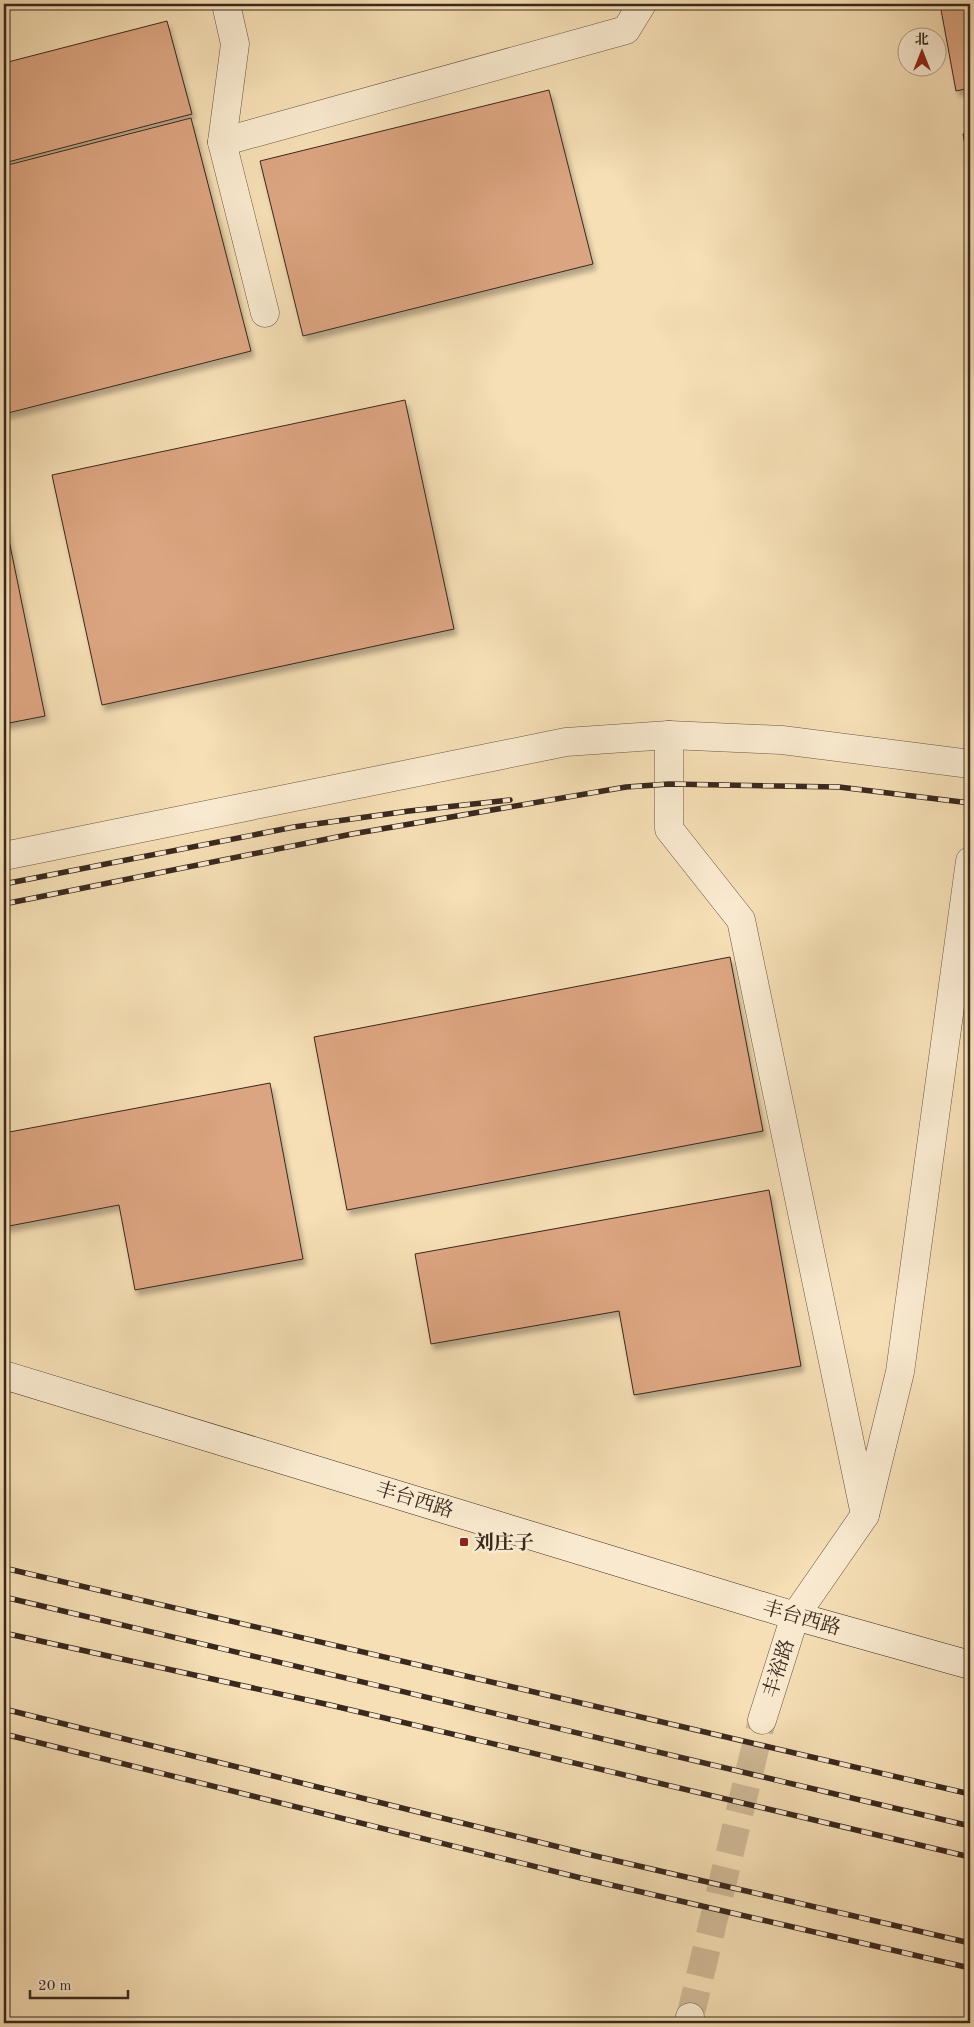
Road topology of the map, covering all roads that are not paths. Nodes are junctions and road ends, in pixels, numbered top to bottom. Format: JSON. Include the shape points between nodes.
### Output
{"nodes":[{"id":1,"x":226,"y":4,"type":"edge"},
{"id":2,"x":642,"y":4,"type":"edge"},
{"id":3,"x":222,"y":142,"type":"junction"},
{"id":4,"x":265,"y":313,"type":"dead end"},
{"id":5,"x":669,"y":735,"type":"junction"},
{"id":6,"x":970,"y":764,"type":"edge"},
{"id":7,"x":4,"y":856,"type":"edge"},
{"id":8,"x":970,"y":860,"type":"edge"},
{"id":9,"x":4,"y":1375,"type":"edge"},
{"id":10,"x":865,"y":1515,"type":"junction"},
{"id":11,"x":795,"y":1616,"type":"junction"},
{"id":12,"x":970,"y":1665,"type":"edge"},
{"id":13,"x":762,"y":1720,"type":"tunnel mouth"}],
"edges":[{"from":1,"to":3,"type":"street","via":[[236,44]]},
{"from":2,"to":3,"type":"street","via":[[626,30]]},
{"from":3,"to":4,"type":"street"},
{"from":5,"to":6,"type":"street","via":[[782,740]]},
{"from":5,"to":7,"type":"street","via":[[566,742]]},
{"from":5,"to":10,"type":"street","via":[[669,829],[741,920]]},
{"from":8,"to":10,"type":"street","via":[[900,1372]]},
{"from":9,"to":11,"type":"street","name":"丰台西路"},
{"from":10,"to":11,"type":"street","name":"丰裕路"},
{"from":11,"to":12,"type":"street","name":"丰台西路"},
{"from":11,"to":13,"type":"street","name":"丰裕路"}]}
